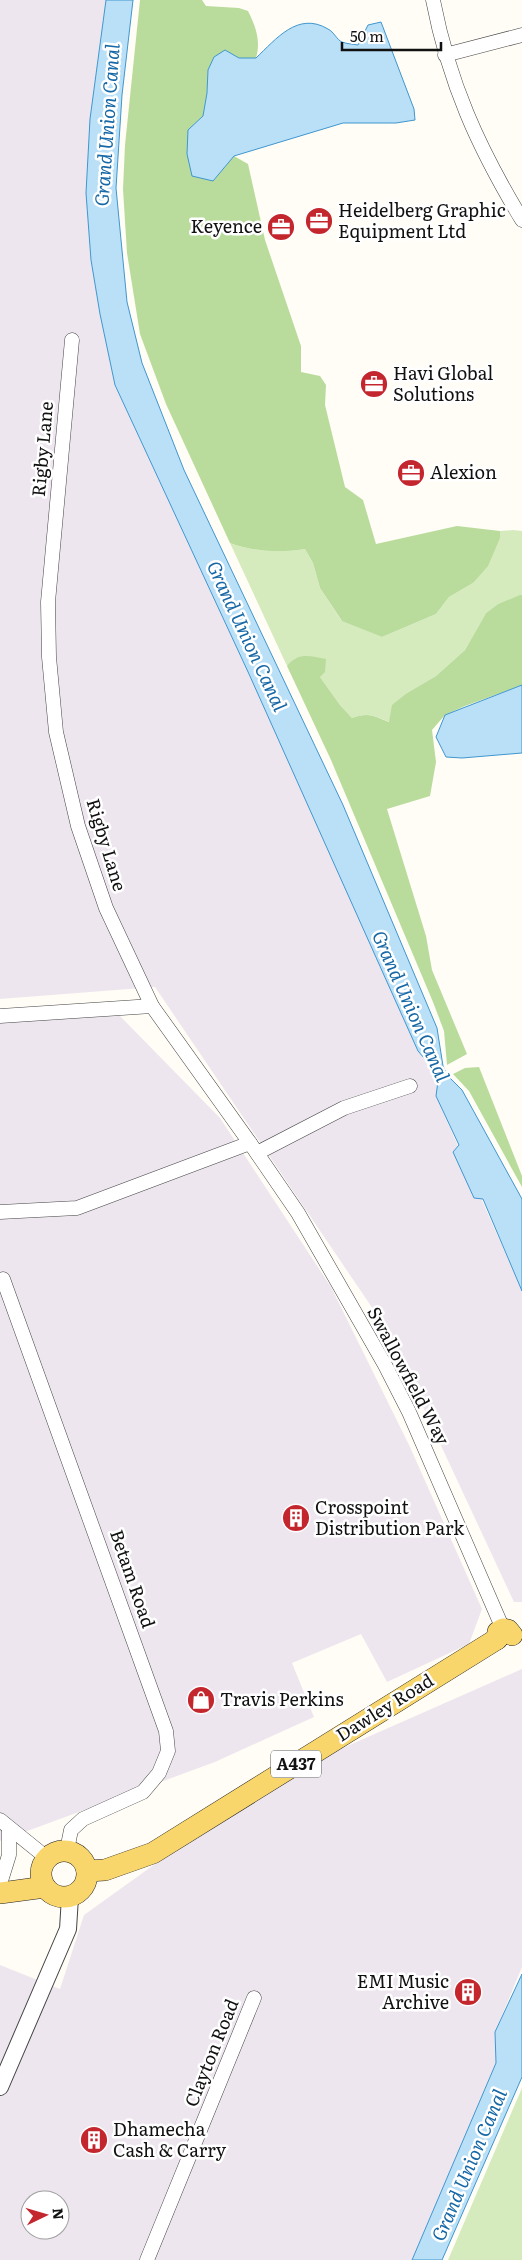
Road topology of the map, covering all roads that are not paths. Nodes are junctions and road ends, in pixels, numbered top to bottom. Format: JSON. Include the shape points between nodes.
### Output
{"nodes":[{"id":1,"x":433,"y":0,"type":"edge"},
{"id":2,"x":522,"y":35,"type":"edge"},
{"id":3,"x":445,"y":55,"type":"junction"},
{"id":4,"x":522,"y":220,"type":"edge"},
{"id":5,"x":72,"y":340,"type":"dead end"},
{"id":6,"x":152,"y":1006,"type":"junction"},
{"id":7,"x":0,"y":1016,"type":"edge"},
{"id":8,"x":410,"y":1086,"type":"dead end"},
{"id":9,"x":254,"y":1148,"type":"junction"},
{"id":10,"x":0,"y":1212,"type":"edge"},
{"id":11,"x":3,"y":1279,"type":"dead end"},
{"id":12,"x":508,"y":1634,"type":"edge"},
{"id":13,"x":5,"y":1824,"type":"edge"},
{"id":14,"x":67,"y":1850,"type":"junction"},
{"id":15,"x":47,"y":1858,"type":"junction"},
{"id":16,"x":87,"y":1871,"type":"junction"},
{"id":17,"x":0,"y":1884,"type":"edge"},
{"id":18,"x":45,"y":1887,"type":"junction"},
{"id":19,"x":0,"y":1893,"type":"edge"},
{"id":20,"x":70,"y":1897,"type":"junction"},
{"id":21,"x":254,"y":1998,"type":"dead end"},
{"id":22,"x":0,"y":2087,"type":"edge"},
{"id":23,"x":147,"y":2260,"type":"edge"}],
"edges":[{"from":1,"to":3,"type":"street"},
{"from":2,"to":3,"type":"street"},
{"from":3,"to":4,"type":"street","via":[[478,141]]},
{"from":5,"to":6,"type":"street","name":"Rigby Lane","via":[[48,602],[56,732],[78,826],[104,902]]},
{"from":6,"to":7,"type":"street"},
{"from":6,"to":9,"type":"street","name":"Rigby Lane"},
{"from":8,"to":9,"type":"street","via":[[344,1108]]},
{"from":9,"to":10,"type":"street","via":[[201,1162],[77,1208]]},
{"from":9,"to":12,"type":"street","name":"Swallowfield Way","via":[[298,1213],[409,1412]]},
{"from":11,"to":14,"type":"street","name":"Betam Road","via":[[166,1731],[168,1751],[159,1773],[149,1786],[143,1792],[83,1819],[71,1830]]},
{"from":12,"to":16,"type":"main road","name":"Dawley Road","number":"A437","via":[[153,1853],[105,1870]]},
{"from":13,"to":15,"type":"street"},
{"from":13,"to":17,"type":"street","via":[[9,1855]]},
{"from":14,"to":15,"type":"main road"},
{"from":14,"to":16,"type":"main road","via":[[80,1857]]},
{"from":15,"to":18,"type":"main road","via":[[41,1878]]},
{"from":16,"to":20,"type":"main road","via":[[82,1890]]},
{"from":18,"to":19,"type":"main road"},
{"from":18,"to":20,"type":"main road","via":[[52,1894]]},
{"from":20,"to":22,"type":"street","via":[[68,1928]]},
{"from":21,"to":23,"type":"street","name":"Clayton Road"}]}
